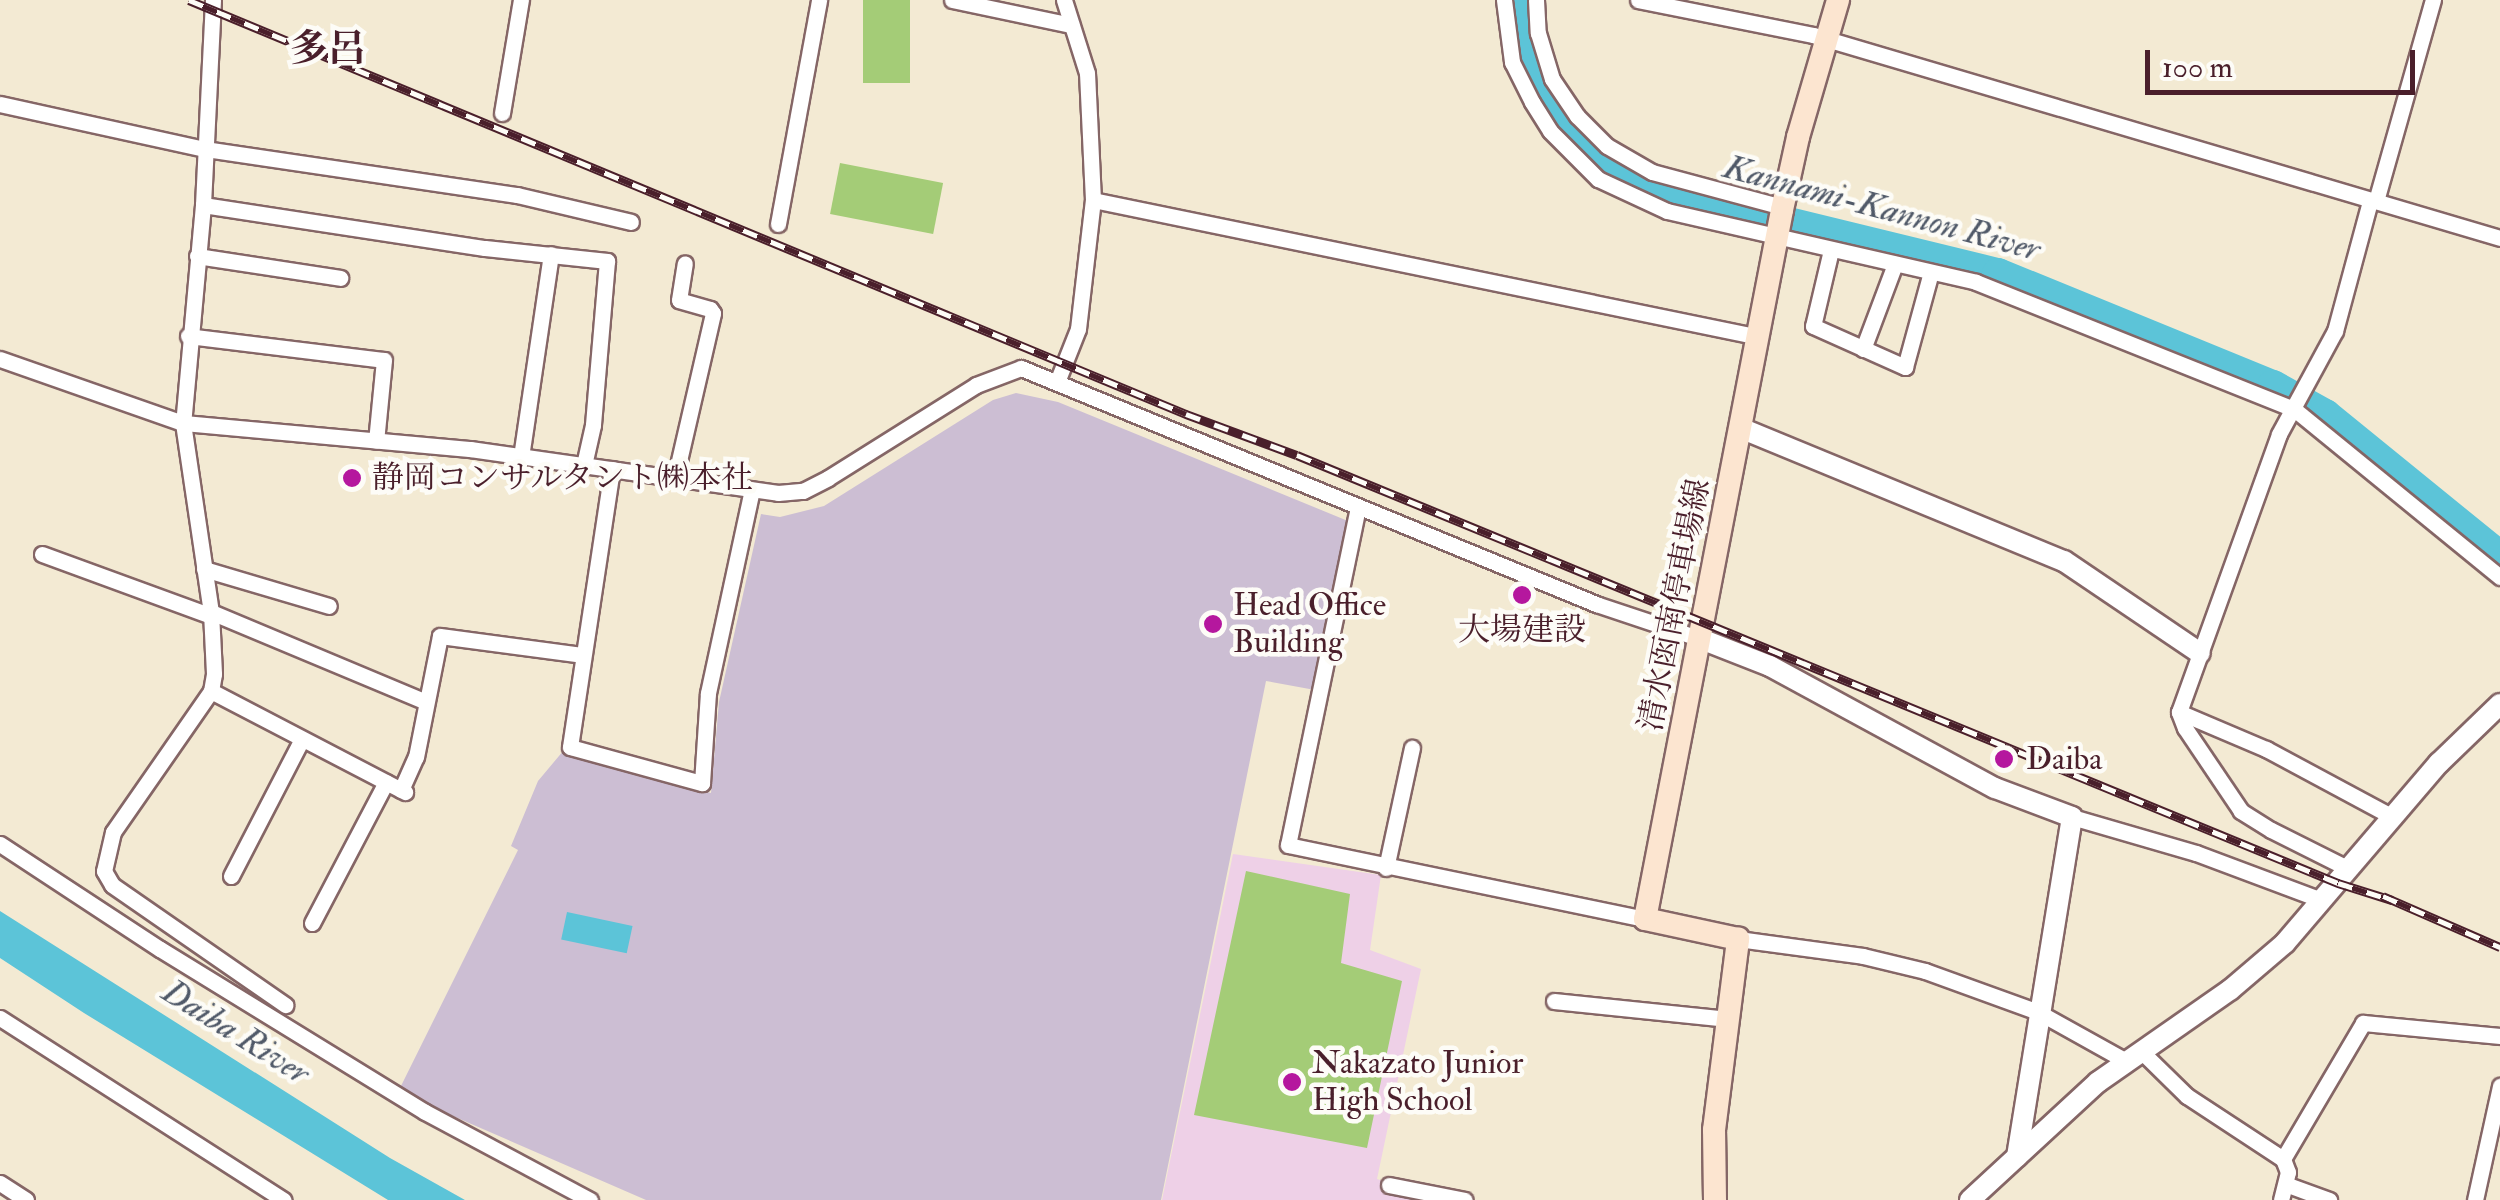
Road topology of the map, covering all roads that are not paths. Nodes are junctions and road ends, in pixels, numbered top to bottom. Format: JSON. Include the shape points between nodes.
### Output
{"nodes":[{"id":1,"x":213,"y":0,"type":"edge"},
{"id":2,"x":521,"y":0,"type":"edge"},
{"id":3,"x":819,"y":0,"type":"edge"},
{"id":4,"x":952,"y":0,"type":"edge"},
{"id":5,"x":1064,"y":0,"type":"edge"},
{"id":6,"x":1504,"y":0,"type":"edge"},
{"id":7,"x":1536,"y":0,"type":"edge"},
{"id":8,"x":1638,"y":0,"type":"edge"},
{"id":9,"x":1838,"y":0,"type":"edge"},
{"id":10,"x":2433,"y":0,"type":"edge"},
{"id":11,"x":1071,"y":25,"type":"junction"},
{"id":12,"x":1826,"y":42,"type":"junction"},
{"id":13,"x":0,"y":104,"type":"edge"},
{"id":14,"x":502,"y":113,"type":"dead end"},
{"id":15,"x":206,"y":149,"type":"junction"},
{"id":16,"x":1645,"y":185,"type":"junction"},
{"id":17,"x":1093,"y":200,"type":"junction"},
{"id":18,"x":2373,"y":200,"type":"junction"},
{"id":19,"x":203,"y":205,"type":"junction"},
{"id":20,"x":631,"y":222,"type":"dead end"},
{"id":21,"x":1780,"y":222,"type":"junction"},
{"id":22,"x":778,"y":224,"type":"dead end"},
{"id":23,"x":2500,"y":238,"type":"edge"},
{"id":24,"x":1832,"y":250,"type":"junction"},
{"id":25,"x":551,"y":254,"type":"junction"},
{"id":26,"x":197,"y":256,"type":"junction"},
{"id":27,"x":685,"y":263,"type":"dead end"},
{"id":28,"x":1895,"y":264,"type":"junction"},
{"id":29,"x":1931,"y":272,"type":"junction"},
{"id":30,"x":340,"y":278,"type":"dead end"},
{"id":31,"x":188,"y":336,"type":"junction"},
{"id":32,"x":1760,"y":337,"type":"junction"},
{"id":33,"x":1863,"y":350,"type":"junction"},
{"id":34,"x":0,"y":360,"type":"edge"},
{"id":35,"x":1057,"y":382,"type":"junction"},
{"id":36,"x":2294,"y":409,"type":"junction"},
{"id":37,"x":183,"y":423,"type":"junction"},
{"id":38,"x":1743,"y":429,"type":"junction"},
{"id":39,"x":376,"y":441,"type":"junction"},
{"id":40,"x":521,"y":457,"type":"junction"},
{"id":41,"x":584,"y":465,"type":"junction"},
{"id":42,"x":612,"y":469,"type":"junction"},
{"id":43,"x":675,"y":478,"type":"junction"},
{"id":44,"x":752,"y":490,"type":"junction"},
{"id":45,"x":1358,"y":508,"type":"junction"},
{"id":46,"x":42,"y":554,"type":"dead end"},
{"id":47,"x":204,"y":569,"type":"junction"},
{"id":48,"x":2500,"y":578,"type":"edge"},
{"id":49,"x":329,"y":606,"type":"dead end"},
{"id":50,"x":211,"y":614,"type":"junction"},
{"id":51,"x":1700,"y":639,"type":"junction"},
{"id":52,"x":2200,"y":652,"type":"junction"},
{"id":53,"x":582,"y":654,"type":"junction"},
{"id":54,"x":211,"y":691,"type":"junction"},
{"id":55,"x":424,"y":701,"type":"junction"},
{"id":56,"x":2500,"y":704,"type":"edge"},
{"id":57,"x":2179,"y":712,"type":"junction"},
{"id":58,"x":302,"y":739,"type":"junction"},
{"id":59,"x":1412,"y":748,"type":"dead end"},
{"id":60,"x":386,"y":782,"type":"junction"},
{"id":61,"x":2393,"y":817,"type":"junction"},
{"id":62,"x":2072,"y":818,"type":"junction"},
{"id":63,"x":0,"y":844,"type":"edge"},
{"id":64,"x":1386,"y":868,"type":"junction"},
{"id":65,"x":2350,"y":869,"type":"junction"},
{"id":66,"x":231,"y":876,"type":"dead end"},
{"id":67,"x":2322,"y":900,"type":"junction"},
{"id":68,"x":1645,"y":919,"type":"junction"},
{"id":69,"x":312,"y":923,"type":"dead end"},
{"id":70,"x":174,"y":929,"type":"junction"},
{"id":71,"x":1738,"y":939,"type":"junction"},
{"id":72,"x":160,"y":949,"type":"junction"},
{"id":73,"x":1554,"y":1002,"type":"dead end"},
{"id":74,"x":285,"y":1005,"type":"dead end"},
{"id":75,"x":2038,"y":1012,"type":"junction"},
{"id":76,"x":0,"y":1018,"type":"edge"},
{"id":77,"x":1728,"y":1020,"type":"junction"},
{"id":78,"x":2500,"y":1036,"type":"edge"},
{"id":79,"x":2134,"y":1057,"type":"junction"},
{"id":80,"x":2500,"y":1086,"type":"edge"},
{"id":81,"x":2017,"y":1157,"type":"junction"},
{"id":82,"x":2284,"y":1160,"type":"junction"},
{"id":83,"x":0,"y":1183,"type":"edge"},
{"id":84,"x":1390,"y":1185,"type":"dead end"},
{"id":85,"x":2285,"y":1192,"type":"edge"},
{"id":86,"x":1456,"y":1199,"type":"edge"},
{"id":87,"x":26,"y":1200,"type":"edge"},
{"id":88,"x":284,"y":1200,"type":"edge"},
{"id":89,"x":590,"y":1200,"type":"edge"},
{"id":90,"x":1715,"y":1200,"type":"edge"},
{"id":91,"x":1970,"y":1200,"type":"edge"},
{"id":92,"x":2329,"y":1200,"type":"edge"},
{"id":93,"x":2474,"y":1200,"type":"edge"}],
"edges":[{"from":1,"to":15,"type":"street"},
{"from":2,"to":14,"type":"street"},
{"from":3,"to":22,"type":"street"},
{"from":4,"to":11,"type":"street"},
{"from":5,"to":11,"type":"street"},
{"from":6,"to":16,"type":"street","via":[[1512,62],[1550,131],[1598,179]]},
{"from":7,"to":16,"type":"street","via":[[1544,60],[1564,100]]},
{"from":8,"to":12,"type":"street"},
{"from":9,"to":12,"type":"main road","name":"清水函南停車場線"},
{"from":10,"to":18,"type":"street"},
{"from":11,"to":17,"type":"street","via":[[1087,73]]},
{"from":12,"to":18,"type":"street"},
{"from":12,"to":21,"type":"main road","name":"清水函南停車場線"},
{"from":13,"to":15,"type":"street"},
{"from":15,"to":19,"type":"street"},
{"from":15,"to":20,"type":"street","via":[[517,195]]},
{"from":16,"to":21,"type":"street"},
{"from":16,"to":21,"type":"street"},
{"from":17,"to":32,"type":"street"},
{"from":17,"to":35,"type":"street","via":[[1078,329]]},
{"from":18,"to":23,"type":"street"},
{"from":18,"to":36,"type":"street","via":[[2336,331]]},
{"from":19,"to":25,"type":"street"},
{"from":19,"to":26,"type":"street"},
{"from":21,"to":24,"type":"street"},
{"from":21,"to":32,"type":"main road","name":"清水函南停車場線"},
{"from":24,"to":28,"type":"street"},
{"from":24,"to":33,"type":"street","via":[[1813,326]]},
{"from":25,"to":40,"type":"street"},
{"from":25,"to":41,"type":"street","via":[[607,262]]},
{"from":26,"to":30,"type":"street"},
{"from":26,"to":31,"type":"street"},
{"from":27,"to":43,"type":"street","via":[[679,300],[712,313]]},
{"from":28,"to":29,"type":"street"},
{"from":28,"to":33,"type":"street"},
{"from":29,"to":33,"type":"street","via":[[1906,368]]},
{"from":29,"to":36,"type":"street","via":[[2039,305]]},
{"from":31,"to":37,"type":"street"},
{"from":31,"to":39,"type":"street","via":[[384,360]]},
{"from":32,"to":38,"type":"main road","name":"清水函南停車場線"},
{"from":34,"to":37,"type":"street"},
{"from":35,"to":44,"type":"street","via":[[1020,368],[976,385],[803,491]]},
{"from":35,"to":45,"type":"street"},
{"from":36,"to":48,"type":"street"},
{"from":36,"to":52,"type":"street","via":[[2263,475]]},
{"from":37,"to":39,"type":"street"},
{"from":37,"to":47,"type":"street"},
{"from":38,"to":51,"type":"main road","name":"清水函南停車場線"},
{"from":38,"to":52,"type":"street","via":[[2064,561]]},
{"from":39,"to":40,"type":"street"},
{"from":40,"to":41,"type":"street"},
{"from":41,"to":42,"type":"street"},
{"from":42,"to":43,"type":"street"},
{"from":42,"to":53,"type":"street"},
{"from":43,"to":44,"type":"street"},
{"from":44,"to":53,"type":"street","via":[[708,693],[702,784],[570,747]]},
{"from":45,"to":51,"type":"street"},
{"from":45,"to":64,"type":"street","via":[[1288,844]]},
{"from":46,"to":50,"type":"street"},
{"from":47,"to":49,"type":"street"},
{"from":47,"to":50,"type":"street"},
{"from":50,"to":54,"type":"street"},
{"from":50,"to":55,"type":"street"},
{"from":51,"to":62,"type":"street","via":[[1770,666],[1995,788]]},
{"from":51,"to":68,"type":"main road","name":"清水函南停車場線"},
{"from":52,"to":57,"type":"street"},
{"from":53,"to":55,"type":"street","via":[[440,636]]},
{"from":54,"to":58,"type":"street"},
{"from":54,"to":70,"type":"street","via":[[106,849],[104,872],[112,884]]},
{"from":55,"to":60,"type":"street","via":[[403,791]]},
{"from":56,"to":61,"type":"street"},
{"from":57,"to":61,"type":"street","via":[[2266,749]]},
{"from":57,"to":65,"type":"street","via":[[2241,810]]},
{"from":58,"to":60,"type":"street"},
{"from":58,"to":66,"type":"street"},
{"from":59,"to":64,"type":"street"},
{"from":60,"to":69,"type":"street"},
{"from":61,"to":65,"type":"street"},
{"from":62,"to":67,"type":"street","via":[[2196,853]]},
{"from":62,"to":75,"type":"street"},
{"from":63,"to":72,"type":"street"},
{"from":64,"to":68,"type":"street"},
{"from":65,"to":67,"type":"street"},
{"from":67,"to":79,"type":"street","via":[[2254,972]]},
{"from":68,"to":71,"type":"main road"},
{"from":70,"to":72,"type":"street"},
{"from":70,"to":74,"type":"street"},
{"from":71,"to":75,"type":"street","via":[[1884,960]]},
{"from":71,"to":77,"type":"main road"},
{"from":72,"to":89,"type":"street","via":[[425,1112]]},
{"from":73,"to":77,"type":"street"},
{"from":75,"to":79,"type":"street"},
{"from":75,"to":81,"type":"street"},
{"from":76,"to":88,"type":"street"},
{"from":77,"to":90,"type":"main road","via":[[1712,1161]]},
{"from":78,"to":82,"type":"street","via":[[2363,1022]]},
{"from":79,"to":81,"type":"street"},
{"from":79,"to":82,"type":"street"},
{"from":80,"to":93,"type":"street"},
{"from":81,"to":91,"type":"street"},
{"from":82,"to":85,"type":"street"},
{"from":83,"to":87,"type":"street"},
{"from":84,"to":86,"type":"street"},
{"from":85,"to":92,"type":"street"}]}
